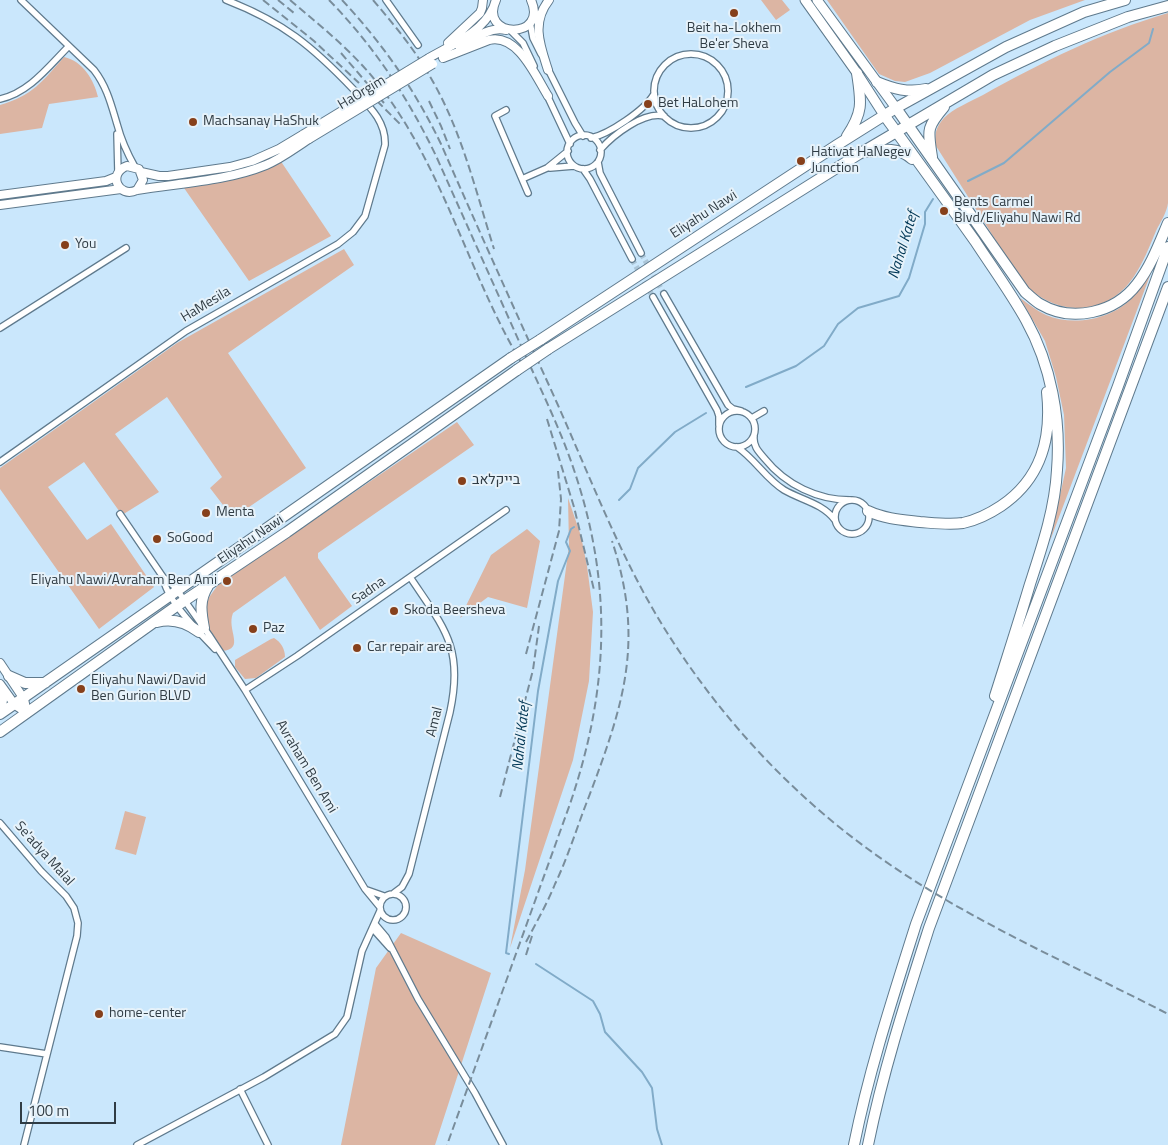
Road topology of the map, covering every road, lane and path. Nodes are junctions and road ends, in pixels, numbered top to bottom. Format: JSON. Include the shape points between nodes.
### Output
{"nodes":[{"id":1,"x":21,"y":0,"type":"edge"},
{"id":2,"x":226,"y":0,"type":"edge"},
{"id":3,"x":386,"y":0,"type":"edge"},
{"id":4,"x":483,"y":0,"type":"edge"},
{"id":5,"x":549,"y":0,"type":"edge"},
{"id":6,"x":805,"y":0,"type":"edge"},
{"id":7,"x":817,"y":0,"type":"edge"},
{"id":8,"x":1125,"y":0,"type":"edge"},
{"id":9,"x":535,"y":2,"type":"edge"},
{"id":10,"x":494,"y":3,"type":"edge"},
{"id":11,"x":1168,"y":6,"type":"edge"},
{"id":12,"x":530,"y":22,"type":"junction"},
{"id":13,"x":510,"y":30,"type":"junction"},
{"id":14,"x":418,"y":45,"type":"dead end"},
{"id":15,"x":69,"y":46,"type":"junction"},
{"id":16,"x":443,"y":58,"type":"junction"},
{"id":17,"x":432,"y":60,"type":"junction"},
{"id":18,"x":548,"y":70,"type":"junction"},
{"id":19,"x":858,"y":73,"type":"junction"},
{"id":20,"x":877,"y":82,"type":"junction"},
{"id":21,"x":938,"y":85,"type":"junction"},
{"id":22,"x":654,"y":94,"type":"junction"},
{"id":23,"x":548,"y":96,"type":"junction"},
{"id":24,"x":0,"y":98,"type":"edge"},
{"id":25,"x":950,"y":101,"type":"junction"},
{"id":26,"x":896,"y":108,"type":"junction"},
{"id":27,"x":506,"y":110,"type":"dead end"},
{"id":28,"x":884,"y":115,"type":"junction"},
{"id":29,"x":664,"y":116,"type":"junction"},
{"id":30,"x":117,"y":124,"type":"junction"},
{"id":31,"x":908,"y":125,"type":"junction"},
{"id":32,"x":896,"y":132,"type":"junction"},
{"id":33,"x":583,"y":136,"type":"junction"},
{"id":34,"x":307,"y":137,"type":"junction"},
{"id":35,"x":591,"y":138,"type":"junction"},
{"id":36,"x":570,"y":144,"type":"junction"},
{"id":37,"x":837,"y":145,"type":"junction"},
{"id":38,"x":600,"y":150,"type":"junction"},
{"id":39,"x":568,"y":151,"type":"junction"},
{"id":40,"x":860,"y":154,"type":"junction"},
{"id":41,"x":933,"y":161,"type":"junction"},
{"id":42,"x":598,"y":162,"type":"junction"},
{"id":43,"x":574,"y":166,"type":"junction"},
{"id":44,"x":922,"y":167,"type":"junction"},
{"id":45,"x":548,"y":168,"type":"junction"},
{"id":46,"x":583,"y":169,"type":"junction"},
{"id":47,"x":138,"y":170,"type":"junction"},
{"id":48,"x":117,"y":175,"type":"junction"},
{"id":49,"x":522,"y":179,"type":"junction"},
{"id":50,"x":121,"y":189,"type":"junction"},
{"id":51,"x":138,"y":190,"type":"junction"},
{"id":52,"x":528,"y":193,"type":"dead end"},
{"id":53,"x":0,"y":195,"type":"edge"},
{"id":54,"x":0,"y":205,"type":"edge"},
{"id":55,"x":1168,"y":223,"type":"edge"},
{"id":56,"x":1168,"y":247,"type":"edge"},
{"id":57,"x":126,"y":248,"type":"dead end"},
{"id":58,"x":642,"y":253,"type":"tunnel mouth"},
{"id":59,"x":632,"y":259,"type":"tunnel mouth"},
{"id":60,"x":1168,"y":287,"type":"edge"},
{"id":61,"x":664,"y":294,"type":"tunnel mouth"},
{"id":62,"x":653,"y":297,"type":"tunnel mouth"},
{"id":63,"x":0,"y":328,"type":"edge"},
{"id":64,"x":1037,"y":342,"type":"junction"},
{"id":65,"x":741,"y":411,"type":"junction"},
{"id":66,"x":764,"y":411,"type":"dead end"},
{"id":67,"x":752,"y":418,"type":"junction"},
{"id":68,"x":719,"y":425,"type":"junction"},
{"id":69,"x":754,"y":436,"type":"junction"},
{"id":70,"x":737,"y":447,"type":"junction"},
{"id":71,"x":1,"y":460,"type":"edge"},
{"id":72,"x":850,"y":500,"type":"junction"},
{"id":73,"x":506,"y":510,"type":"dead end"},
{"id":74,"x":868,"y":511,"type":"junction"},
{"id":75,"x":120,"y":514,"type":"dead end"},
{"id":76,"x":835,"y":520,"type":"junction"},
{"id":77,"x":410,"y":577,"type":"junction"},
{"id":78,"x":210,"y":583,"type":"junction"},
{"id":79,"x":174,"y":593,"type":"junction"},
{"id":80,"x":181,"y":603,"type":"junction"},
{"id":81,"x":153,"y":623,"type":"junction"},
{"id":82,"x":202,"y":630,"type":"junction"},
{"id":83,"x":0,"y":663,"type":"edge"},
{"id":84,"x":9,"y":676,"type":"junction"},
{"id":85,"x":46,"y":683,"type":"junction"},
{"id":86,"x":0,"y":685,"type":"edge"},
{"id":87,"x":245,"y":690,"type":"junction"},
{"id":88,"x":24,"y":699,"type":"junction"},
{"id":89,"x":15,"y":705,"type":"junction"},
{"id":90,"x":0,"y":710,"type":"edge"},
{"id":91,"x":27,"y":713,"type":"junction"},
{"id":92,"x":0,"y":714,"type":"edge"},
{"id":93,"x":0,"y":732,"type":"edge"},
{"id":94,"x":958,"y":814,"type":"junction"},
{"id":95,"x":0,"y":823,"type":"edge"},
{"id":96,"x":406,"y":881,"type":"junction"},
{"id":97,"x":366,"y":889,"type":"junction"},
{"id":98,"x":394,"y":893,"type":"junction"},
{"id":99,"x":384,"y":896,"type":"junction"},
{"id":100,"x":404,"y":899,"type":"junction"},
{"id":101,"x":380,"y":909,"type":"junction"},
{"id":102,"x":390,"y":920,"type":"junction"},
{"id":103,"x":375,"y":927,"type":"junction"},
{"id":104,"x":0,"y":1047,"type":"edge"},
{"id":105,"x":47,"y":1054,"type":"junction"},
{"id":106,"x":240,"y":1089,"type":"junction"},
{"id":107,"x":24,"y":1145,"type":"edge"},
{"id":108,"x":137,"y":1145,"type":"edge"},
{"id":109,"x":268,"y":1145,"type":"edge"},
{"id":110,"x":503,"y":1145,"type":"edge"},
{"id":111,"x":854,"y":1145,"type":"edge"},
{"id":112,"x":868,"y":1145,"type":"edge"}],
"edges":[{"from":1,"to":15,"type":"street"},
{"from":2,"to":71,"type":"street","name":"HaMesila","via":[[276,24],[317,52],[375,113],[383,129],[385,145],[365,216],[334,247],[186,331]]},
{"from":3,"to":14,"type":"street"},
{"from":4,"to":17,"type":"street","via":[[476,18]]},
{"from":5,"to":18,"type":"street","via":[[538,26]]},
{"from":6,"to":19,"type":"main road"},
{"from":7,"to":20,"type":"main road"},
{"from":8,"to":21,"type":"highway","via":[[1084,12],[1006,47]]},
{"from":9,"to":12,"type":"street"},
{"from":10,"to":13,"type":"street","via":[[494,18]]},
{"from":10,"to":17,"type":"street","name":"HaOrgim","via":[[479,28]]},
{"from":11,"to":25,"type":"highway","via":[[1128,17],[1055,46],[993,75]]},
{"from":12,"to":13,"type":"street","name":"HaOrgim","via":[[521,29]]},
{"from":12,"to":18,"type":"street","via":[[533,38]]},
{"from":13,"to":16,"type":"street","name":"HaOrgim","via":[[489,31]]},
{"from":13,"to":23,"type":"street","via":[[523,43]]},
{"from":15,"to":24,"type":"street","via":[[30,84],[11,96]]},
{"from":15,"to":30,"type":"street","via":[[100,78]]},
{"from":16,"to":17,"type":"street","name":"HaOrgim"},
{"from":16,"to":23,"type":"street","via":[[489,40],[505,41],[521,54]]},
{"from":17,"to":34,"type":"street","name":"HaOrgim","bridge":true},
{"from":18,"to":33,"type":"street"},
{"from":19,"to":28,"type":"main road"},
{"from":19,"to":37,"type":"highway","via":[[859,115],[846,138]]},
{"from":20,"to":21,"type":"highway","via":[[912,92]]},
{"from":20,"to":26,"type":"main road"},
{"from":21,"to":26,"type":"highway","name":"Eliyahu Nawi"},
{"from":22,"to":29,"type":"street"},
{"from":22,"to":29,"type":"street","via":[[655,82],[663,68],[686,54],[712,61],[726,78],[725,107],[710,123],[688,128],[676,125]]},
{"from":22,"to":35,"type":"street","via":[[644,108]]},
{"from":23,"to":36,"type":"street"},
{"from":25,"to":31,"type":"highway"},
{"from":25,"to":41,"type":"highway","via":[[929,128]]},
{"from":26,"to":28,"type":"highway","name":"Eliyahu Nawi"},
{"from":26,"to":31,"type":"highway"},
{"from":27,"to":49,"type":"street","via":[[495,116]]},
{"from":28,"to":32,"type":"highway"},
{"from":28,"to":37,"type":"highway","name":"Eliyahu Nawi"},
{"from":29,"to":38,"type":"street","via":[[655,114],[644,118],[613,137]]},
{"from":30,"to":47,"type":"street"},
{"from":30,"to":48,"type":"street"},
{"from":31,"to":32,"type":"highway"},
{"from":31,"to":41,"type":"highway"},
{"from":32,"to":40,"type":"highway"},
{"from":32,"to":44,"type":"highway"},
{"from":33,"to":35,"type":"street"},
{"from":33,"to":36,"type":"street"},
{"from":34,"to":47,"type":"street","name":"HaOrgim","via":[[230,167],[168,176]]},
{"from":34,"to":51,"type":"street","name":"HaOrgim","via":[[281,157],[251,170]]},
{"from":35,"to":38,"type":"street"},
{"from":36,"to":39,"type":"street"},
{"from":37,"to":79,"type":"highway","name":"Eliyahu Nawi","bridge":true,"via":[[511,358]]},
{"from":38,"to":42,"type":"street"},
{"from":39,"to":43,"type":"street","via":[[568,158]]},
{"from":39,"to":45,"type":"street"},
{"from":40,"to":44,"type":"highway","via":[[892,149],[907,154]]},
{"from":40,"to":78,"type":"highway","name":"Eliyahu Nawi","bridge":true,"via":[[548,349]]},
{"from":41,"to":55,"type":"highway","via":[[1025,292],[1041,304],[1059,311],[1079,314],[1100,311],[1119,302],[1135,287],[1148,267]]},
{"from":42,"to":46,"type":"street"},
{"from":42,"to":58,"type":"street","via":[[600,173]]},
{"from":43,"to":45,"type":"street"},
{"from":43,"to":46,"type":"street"},
{"from":44,"to":64,"type":"highway","via":[[1008,290]]},
{"from":45,"to":49,"type":"street"},
{"from":46,"to":59,"type":"street"},
{"from":47,"to":48,"type":"street","via":[[124,167]]},
{"from":47,"to":51,"type":"street","via":[[142,184]]},
{"from":48,"to":50,"type":"street","via":[[116,182]]},
{"from":48,"to":53,"type":"street","via":[[106,181]]},
{"from":49,"to":52,"type":"street"},
{"from":50,"to":51,"type":"street","via":[[129,192]]},
{"from":50,"to":54,"type":"street"},
{"from":56,"to":94,"type":"highway"},
{"from":57,"to":63,"type":"street"},
{"from":60,"to":112,"type":"highway","via":[[929,928],[902,1012]]},
{"from":61,"to":65,"type":"street","via":[[728,405]]},
{"from":62,"to":68,"type":"street","via":[[717,410]]},
{"from":64,"to":74,"type":"highway","via":[[1046,383],[1048,425],[1041,457],[1026,486],[983,517],[961,523],[885,518]]},
{"from":64,"to":94,"type":"highway","via":[[1056,408],[1057,471],[1052,504]]},
{"from":65,"to":67,"type":"street"},
{"from":65,"to":68,"type":"street","via":[[725,415]]},
{"from":66,"to":67,"type":"street"},
{"from":67,"to":69,"type":"street"},
{"from":68,"to":70,"type":"street","via":[[722,440]]},
{"from":69,"to":70,"type":"street","via":[[747,444]]},
{"from":69,"to":72,"type":"street","via":[[757,450],[788,481],[828,498]]},
{"from":70,"to":76,"type":"street","via":[[782,489],[822,508]]},
{"from":72,"to":74,"type":"street","via":[[861,503]]},
{"from":72,"to":76,"type":"street","via":[[838,506]]},
{"from":73,"to":77,"type":"street","name":"Sadna"},
{"from":74,"to":76,"type":"street","via":[[866,526],[858,533],[843,532]]},
{"from":75,"to":79,"type":"street","name":"Avraham Ben Ami"},
{"from":77,"to":87,"type":"street","name":"Sadna"},
{"from":77,"to":96,"type":"street","name":"Amal","via":[[446,633],[455,670],[454,696]]},
{"from":78,"to":80,"type":"highway","name":"Eliyahu Nawi"},
{"from":78,"to":82,"type":"highway","via":[[201,604]]},
{"from":79,"to":80,"type":"street","name":"Avraham Ben Ami"},
{"from":79,"to":85,"type":"highway","name":"Eliyahu Nawi"},
{"from":80,"to":81,"type":"highway","name":"Eliyahu Nawi"},
{"from":80,"to":82,"type":"street","name":"Avraham Ben Ami"},
{"from":81,"to":82,"type":"highway","via":[[177,621]]},
{"from":81,"to":91,"type":"highway","name":"Eliyahu Nawi"},
{"from":82,"to":87,"type":"street","name":"Avraham Ben Ami"},
{"from":83,"to":84,"type":"street"},
{"from":84,"to":85,"type":"highway","via":[[25,683]]},
{"from":84,"to":88,"type":"street"},
{"from":85,"to":88,"type":"highway","name":"Eliyahu Nawi"},
{"from":86,"to":89,"type":"street"},
{"from":86,"to":90,"type":"highway"},
{"from":87,"to":97,"type":"street","name":"Avraham Ben Ami"},
{"from":88,"to":89,"type":"highway","name":"Eliyahu Nawi"},
{"from":88,"to":91,"type":"street"},
{"from":89,"to":91,"type":"street"},
{"from":89,"to":92,"type":"highway","name":"Eliyahu Nawi"},
{"from":91,"to":93,"type":"highway","name":"Eliyahu Nawi"},
{"from":94,"to":111,"type":"highway","via":[[916,924],[889,1008]]},
{"from":95,"to":105,"type":"street","name":"Se'adya Malal","via":[[66,896],[78,923]]},
{"from":96,"to":98,"type":"street"},
{"from":96,"to":100,"type":"street","name":"Amal"},
{"from":97,"to":99,"type":"street"},
{"from":97,"to":101,"type":"street","name":"Avraham Ben Ami"},
{"from":98,"to":99,"type":"street"},
{"from":98,"to":100,"type":"street"},
{"from":99,"to":101,"type":"street"},
{"from":100,"to":102,"type":"street","via":[[404,914]]},
{"from":101,"to":102,"type":"street"},
{"from":101,"to":103,"type":"street"},
{"from":102,"to":103,"type":"street"},
{"from":103,"to":106,"type":"street","via":[[362,951],[347,1017],[335,1034]]},
{"from":103,"to":110,"type":"street","via":[[396,955],[418,1000]]},
{"from":104,"to":105,"type":"street"},
{"from":105,"to":107,"type":"street","name":"Se'adya Malal"},
{"from":106,"to":108,"type":"street"},
{"from":106,"to":109,"type":"street"}]}
